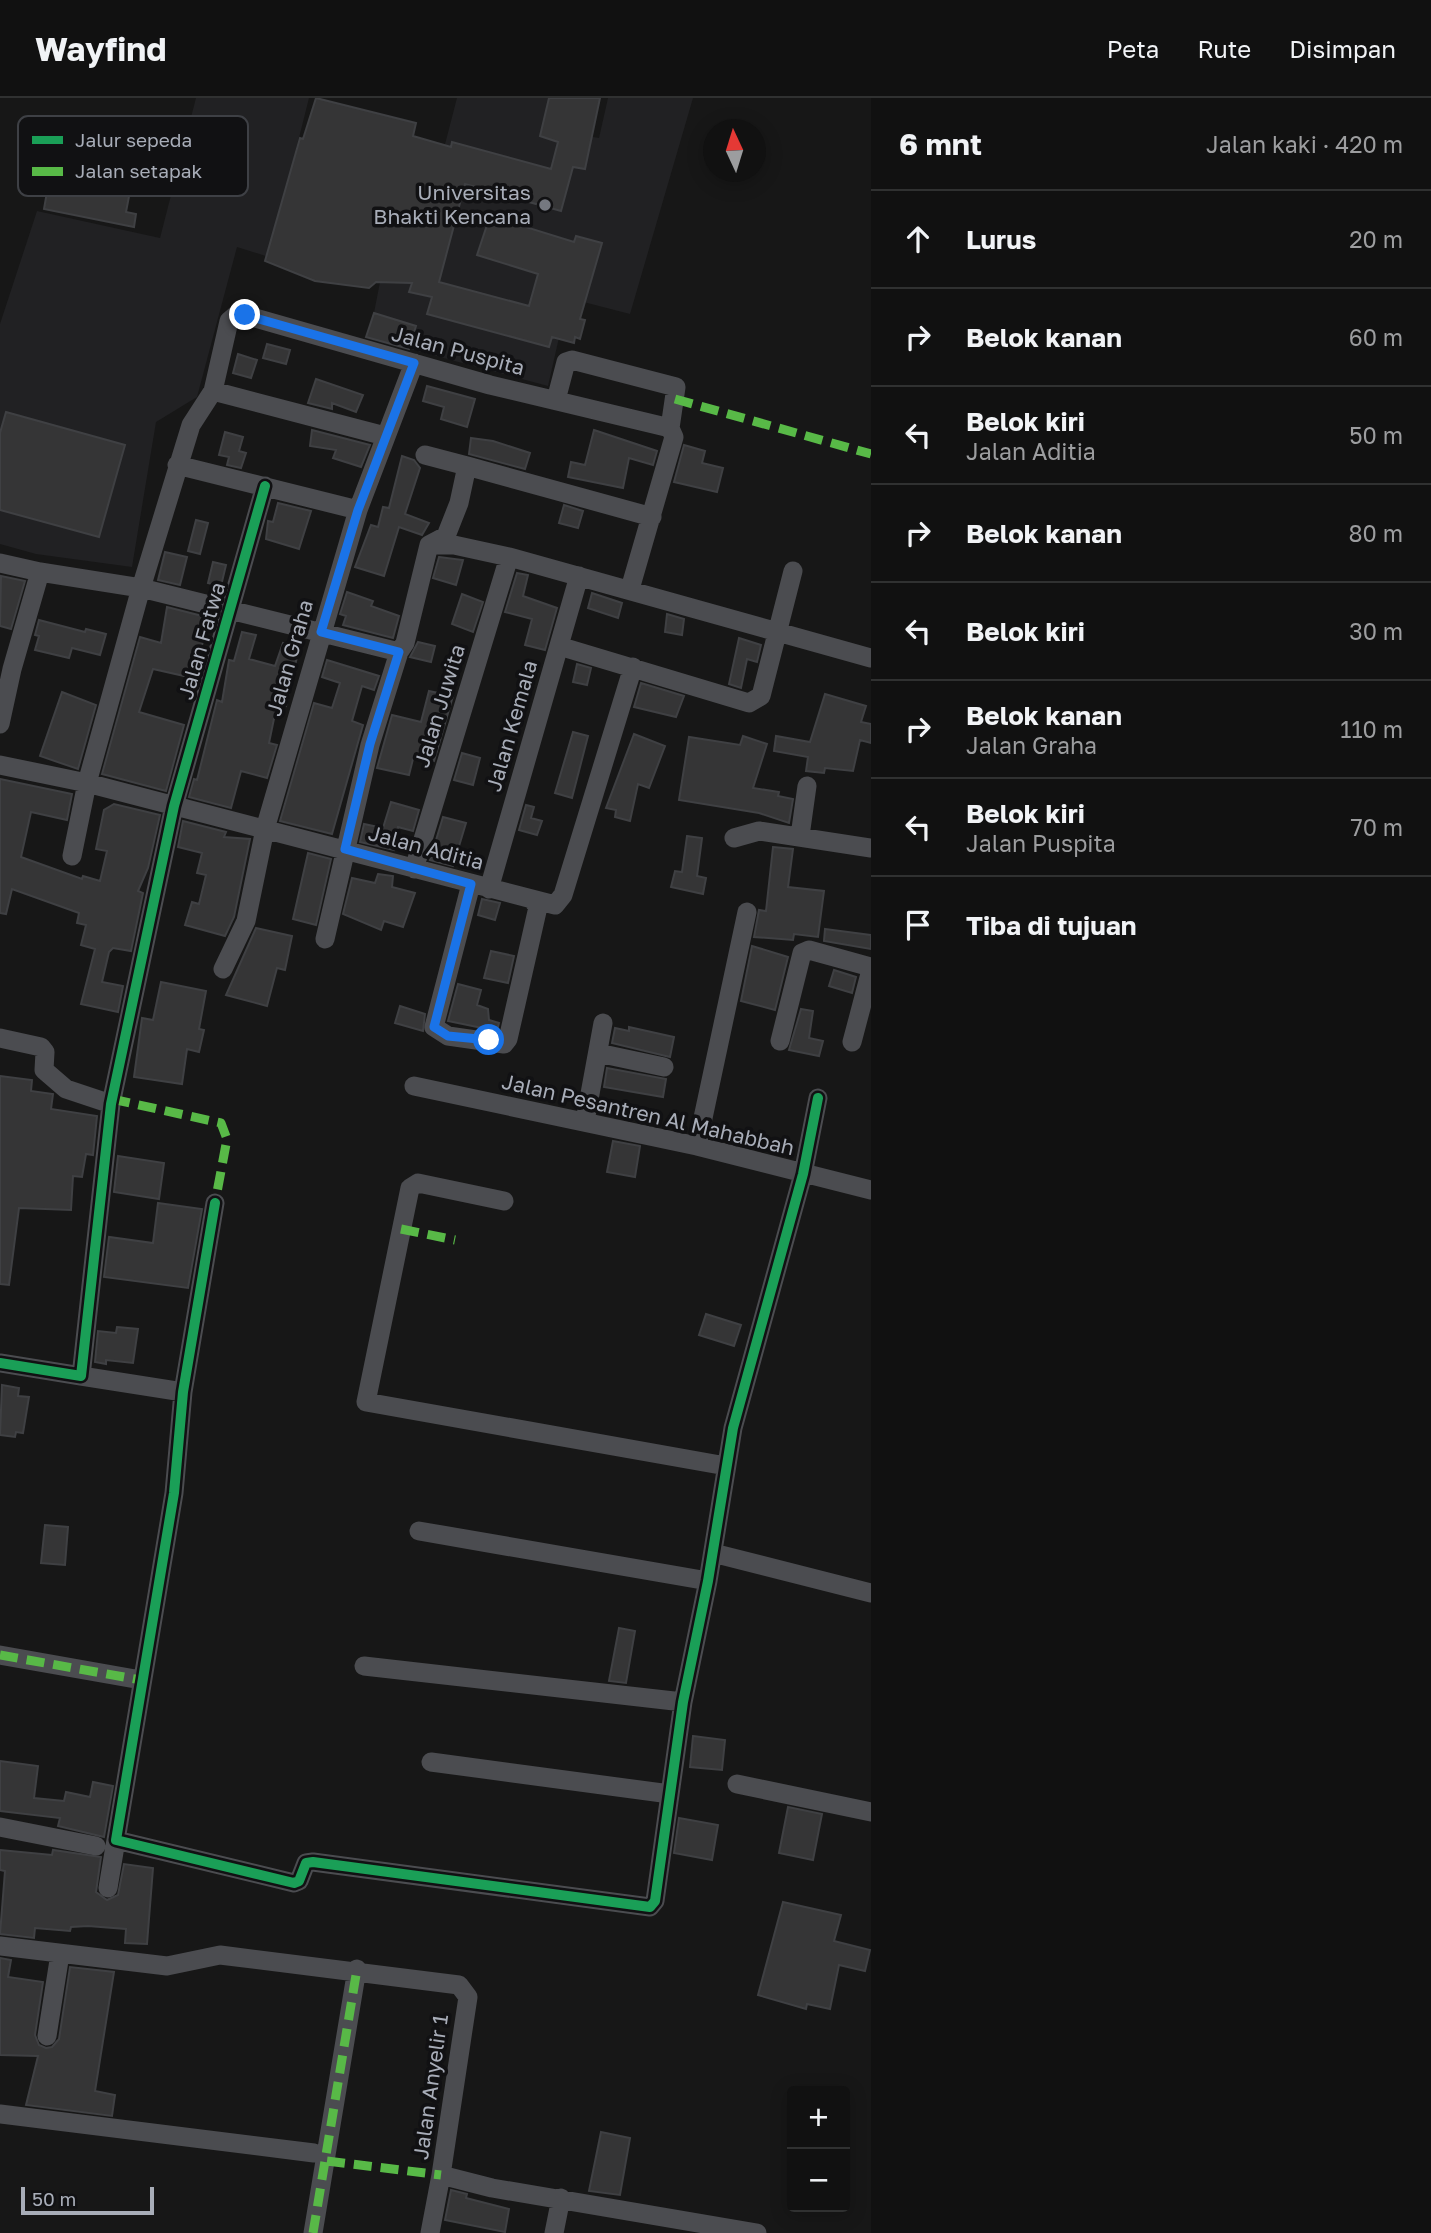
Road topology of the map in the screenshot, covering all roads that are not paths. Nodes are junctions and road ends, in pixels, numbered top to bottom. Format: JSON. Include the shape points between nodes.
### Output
{"nodes":[{"id":1,"x":414,"y":363,"type":"junction"},
{"id":2,"x":213,"y":391,"type":"junction"},
{"id":3,"x":556,"y":400,"type":"junction"},
{"id":4,"x":670,"y":428,"type":"junction"},
{"id":5,"x":385,"y":436,"type":"junction"},
{"id":6,"x":425,"y":455,"type":"dead end"},
{"id":7,"x":177,"y":465,"type":"junction"},
{"id":8,"x":467,"y":466,"type":"junction"},
{"id":9,"x":265,"y":486,"type":"junction"},
{"id":10,"x":358,"y":510,"type":"junction"},
{"id":11,"x":652,"y":517,"type":"junction"},
{"id":12,"x":429,"y":545,"type":"junction"},
{"id":13,"x":509,"y":557,"type":"junction"},
{"id":14,"x":0,"y":563,"type":"edge"},
{"id":15,"x":793,"y":571,"type":"dead end"},
{"id":16,"x":40,"y":572,"type":"junction"},
{"id":17,"x":579,"y":576,"type":"junction"},
{"id":18,"x":141,"y":588,"type":"junction"},
{"id":19,"x":631,"y":589,"type":"junction"},
{"id":20,"x":232,"y":610,"type":"junction"},
{"id":21,"x":321,"y":632,"type":"junction"},
{"id":22,"x":779,"y":634,"type":"junction"},
{"id":23,"x":559,"y":646,"type":"junction"},
{"id":24,"x":399,"y":652,"type":"junction"},
{"id":25,"x":871,"y":658,"type":"edge"},
{"id":26,"x":633,"y":667,"type":"junction"},
{"id":27,"x":6,"y":668,"type":"edge"},
{"id":28,"x":0,"y":724,"type":"edge"},
{"id":29,"x":0,"y":765,"type":"edge"},
{"id":30,"x":87,"y":783,"type":"junction"},
{"id":31,"x":807,"y":786,"type":"dead end"},
{"id":32,"x":174,"y":806,"type":"junction"},
{"id":33,"x":265,"y":829,"type":"junction"},
{"id":34,"x":800,"y":836,"type":"junction"},
{"id":35,"x":734,"y":838,"type":"dead end"},
{"id":36,"x":871,"y":848,"type":"edge"},
{"id":37,"x":345,"y":849,"type":"junction"},
{"id":38,"x":72,"y":856,"type":"dead end"},
{"id":39,"x":414,"y":869,"type":"junction"},
{"id":40,"x":480,"y":886,"type":"junction"},
{"id":41,"x":534,"y":902,"type":"junction"},
{"id":42,"x":747,"y":912,"type":"dead end"},
{"id":43,"x":325,"y":939,"type":"dead end"},
{"id":44,"x":223,"y":969,"type":"dead end"},
{"id":45,"x":871,"y":969,"type":"edge"},
{"id":46,"x":603,"y":1023,"type":"dead end"},
{"id":47,"x":0,"y":1038,"type":"edge"},
{"id":48,"x":780,"y":1041,"type":"dead end"},
{"id":49,"x":852,"y":1042,"type":"dead end"},
{"id":50,"x":598,"y":1053,"type":"junction"},
{"id":51,"x":664,"y":1067,"type":"dead end"},
{"id":52,"x":414,"y":1086,"type":"dead end"},
{"id":53,"x":818,"y":1098,"type":"dead end"},
{"id":54,"x":111,"y":1104,"type":"junction"},
{"id":55,"x":585,"y":1121,"type":"junction"},
{"id":56,"x":697,"y":1146,"type":"junction"},
{"id":57,"x":803,"y":1174,"type":"junction"},
{"id":58,"x":871,"y":1190,"type":"edge"},
{"id":59,"x":504,"y":1201,"type":"dead end"},
{"id":60,"x":215,"y":1203,"type":"dead end"},
{"id":61,"x":0,"y":1363,"type":"edge"},
{"id":62,"x":81,"y":1376,"type":"junction"},
{"id":63,"x":183,"y":1392,"type":"junction"},
{"id":64,"x":726,"y":1466,"type":"junction"},
{"id":65,"x":419,"y":1531,"type":"dead end"},
{"id":66,"x":713,"y":1553,"type":"junction"},
{"id":67,"x":708,"y":1581,"type":"junction"},
{"id":68,"x":871,"y":1593,"type":"edge"},
{"id":69,"x":0,"y":1655,"type":"edge"},
{"id":70,"x":364,"y":1666,"type":"dead end"},
{"id":71,"x":142,"y":1680,"type":"junction"},
{"id":72,"x":683,"y":1702,"type":"junction"},
{"id":73,"x":431,"y":1762,"type":"dead end"},
{"id":74,"x":737,"y":1784,"type":"dead end"},
{"id":75,"x":670,"y":1794,"type":"junction"},
{"id":76,"x":871,"y":1812,"type":"edge"},
{"id":77,"x":0,"y":1827,"type":"edge"},
{"id":78,"x":116,"y":1840,"type":"junction"},
{"id":79,"x":96,"y":1846,"type":"dead end"},
{"id":80,"x":108,"y":1888,"type":"dead end"},
{"id":81,"x":0,"y":1946,"type":"edge"},
{"id":82,"x":60,"y":1954,"type":"junction"},
{"id":83,"x":357,"y":1969,"type":"junction"},
{"id":84,"x":47,"y":2036,"type":"dead end"},
{"id":85,"x":0,"y":2114,"type":"edge"},
{"id":86,"x":314,"y":2153,"type":"dead end"},
{"id":87,"x":441,"y":2175,"type":"junction"},
{"id":88,"x":561,"y":2198,"type":"junction"},
{"id":89,"x":313,"y":2233,"type":"edge"},
{"id":90,"x":430,"y":2233,"type":"edge"},
{"id":91,"x":554,"y":2233,"type":"edge"},
{"id":92,"x":757,"y":2233,"type":"edge"}],
"edges":[{"from":1,"to":2,"type":"street","name":"Jalan Puspita","via":[[236,315],[229,321]]},
{"from":1,"to":3,"type":"street","name":"Jalan Puspita"},
{"from":1,"to":5,"type":"street","name":"Jalan Graha"},
{"from":2,"to":5,"type":"street"},
{"from":2,"to":7,"type":"street","via":[[191,425]]},
{"from":3,"to":4,"type":"street","name":"Jalan Puspita"},
{"from":3,"to":4,"type":"street","via":[[566,362],[572,360],[673,384],[677,391]]},
{"from":4,"to":11,"type":"street","via":[[674,437]]},
{"from":5,"to":10,"type":"street","name":"Jalan Graha"},
{"from":6,"to":8,"type":"street"},
{"from":7,"to":9,"type":"street"},
{"from":7,"to":18,"type":"street"},
{"from":8,"to":11,"type":"street"},
{"from":8,"to":12,"type":"street","via":[[446,536]]},
{"from":9,"to":10,"type":"street"},
{"from":9,"to":20,"type":"street","name":"Jalan Fatwa"},
{"from":10,"to":21,"type":"street","name":"Jalan Graha"},
{"from":11,"to":19,"type":"street"},
{"from":12,"to":13,"type":"street","via":[[454,545]]},
{"from":12,"to":24,"type":"street"},
{"from":13,"to":17,"type":"street"},
{"from":13,"to":39,"type":"street","name":"Jalan Juwita"},
{"from":14,"to":16,"type":"street"},
{"from":15,"to":22,"type":"street"},
{"from":16,"to":18,"type":"street"},
{"from":16,"to":27,"type":"street"},
{"from":17,"to":19,"type":"street"},
{"from":17,"to":23,"type":"street","name":"Jalan Kemala"},
{"from":18,"to":20,"type":"street"},
{"from":18,"to":30,"type":"street"},
{"from":19,"to":22,"type":"street"},
{"from":20,"to":21,"type":"street"},
{"from":20,"to":32,"type":"street","name":"Jalan Fatwa"},
{"from":21,"to":24,"type":"street"},
{"from":21,"to":33,"type":"street","name":"Jalan Graha"},
{"from":22,"to":25,"type":"street"},
{"from":22,"to":26,"type":"street","via":[[761,696],[755,702]]},
{"from":23,"to":26,"type":"street"},
{"from":23,"to":40,"type":"street","name":"Jalan Kemala"},
{"from":24,"to":37,"type":"street","via":[[370,744]]},
{"from":26,"to":41,"type":"street","via":[[562,895],[555,905]]},
{"from":27,"to":28,"type":"street"},
{"from":29,"to":30,"type":"street","name":"Jalan Aditia"},
{"from":30,"to":32,"type":"street","name":"Jalan Aditia"},
{"from":30,"to":38,"type":"street"},
{"from":31,"to":34,"type":"street"},
{"from":32,"to":33,"type":"street","name":"Jalan Aditia"},
{"from":32,"to":54,"type":"street","name":"Jalan Fatwa"},
{"from":33,"to":37,"type":"street","name":"Jalan Aditia"},
{"from":33,"to":44,"type":"street","name":"Jalan Graha","via":[[246,921]]},
{"from":34,"to":35,"type":"street","via":[[759,831]]},
{"from":34,"to":36,"type":"street"},
{"from":37,"to":39,"type":"street","name":"Jalan Aditia"},
{"from":37,"to":43,"type":"street"},
{"from":39,"to":40,"type":"street","name":"Jalan Aditia"},
{"from":40,"to":41,"type":"street","name":"Jalan Aditia"},
{"from":40,"to":41,"type":"street","name":"Jalan Kemala","via":[[434,1027],[448,1036],[503,1044],[508,1039],[538,907]]},
{"from":42,"to":56,"type":"street"},
{"from":45,"to":48,"type":"street","via":[[810,950],[802,954]]},
{"from":45,"to":49,"type":"street"},
{"from":46,"to":50,"type":"street"},
{"from":47,"to":54,"type":"street","via":[[41,1047],[44,1070],[55,1083]]},
{"from":50,"to":51,"type":"street"},
{"from":50,"to":55,"type":"street"},
{"from":52,"to":55,"type":"street","name":"Jalan Pesantren Al Mahabbah"},
{"from":53,"to":57,"type":"street"},
{"from":54,"to":62,"type":"street","name":"Jalan Fatwa"},
{"from":55,"to":56,"type":"street","name":"Jalan Pesantren Al Mahabbah"},
{"from":56,"to":57,"type":"street","name":"Jalan Pesantren Al Mahabbah"},
{"from":57,"to":58,"type":"street","name":"Jalan Pesantren Al Mahabbah"},
{"from":57,"to":64,"type":"street","via":[[740,1394]]},
{"from":59,"to":64,"type":"street","via":[[418,1184],[410,1188],[366,1402]]},
{"from":60,"to":63,"type":"street"},
{"from":61,"to":62,"type":"street"},
{"from":62,"to":63,"type":"street"},
{"from":63,"to":71,"type":"street","via":[[174,1493]]},
{"from":64,"to":66,"type":"street"},
{"from":65,"to":67,"type":"street"},
{"from":66,"to":67,"type":"street"},
{"from":66,"to":68,"type":"street"},
{"from":67,"to":72,"type":"street"},
{"from":69,"to":71,"type":"street"},
{"from":70,"to":72,"type":"street"},
{"from":71,"to":78,"type":"street"},
{"from":72,"to":75,"type":"street"},
{"from":73,"to":75,"type":"street"},
{"from":74,"to":76,"type":"street"},
{"from":75,"to":78,"type":"street","via":[[654,1901],[642,1908],[313,1862],[306,1863],[294,1883]]},
{"from":77,"to":79,"type":"street"},
{"from":78,"to":80,"type":"street"},
{"from":81,"to":82,"type":"street","name":"Jalan Anyelir 1"},
{"from":82,"to":83,"type":"street","name":"Jalan Anyelir 1","via":[[167,1966],[220,1955]]},
{"from":82,"to":84,"type":"street"},
{"from":83,"to":87,"type":"street","name":"Jalan Anyelir 1","via":[[459,1985],[468,1997]]},
{"from":83,"to":89,"type":"street"},
{"from":85,"to":86,"type":"street"},
{"from":87,"to":88,"type":"street","name":"Jalan Anyelir 1"},
{"from":87,"to":90,"type":"street"},
{"from":88,"to":91,"type":"street"},
{"from":88,"to":92,"type":"street","name":"Jalan Anyelir 1"}]}
